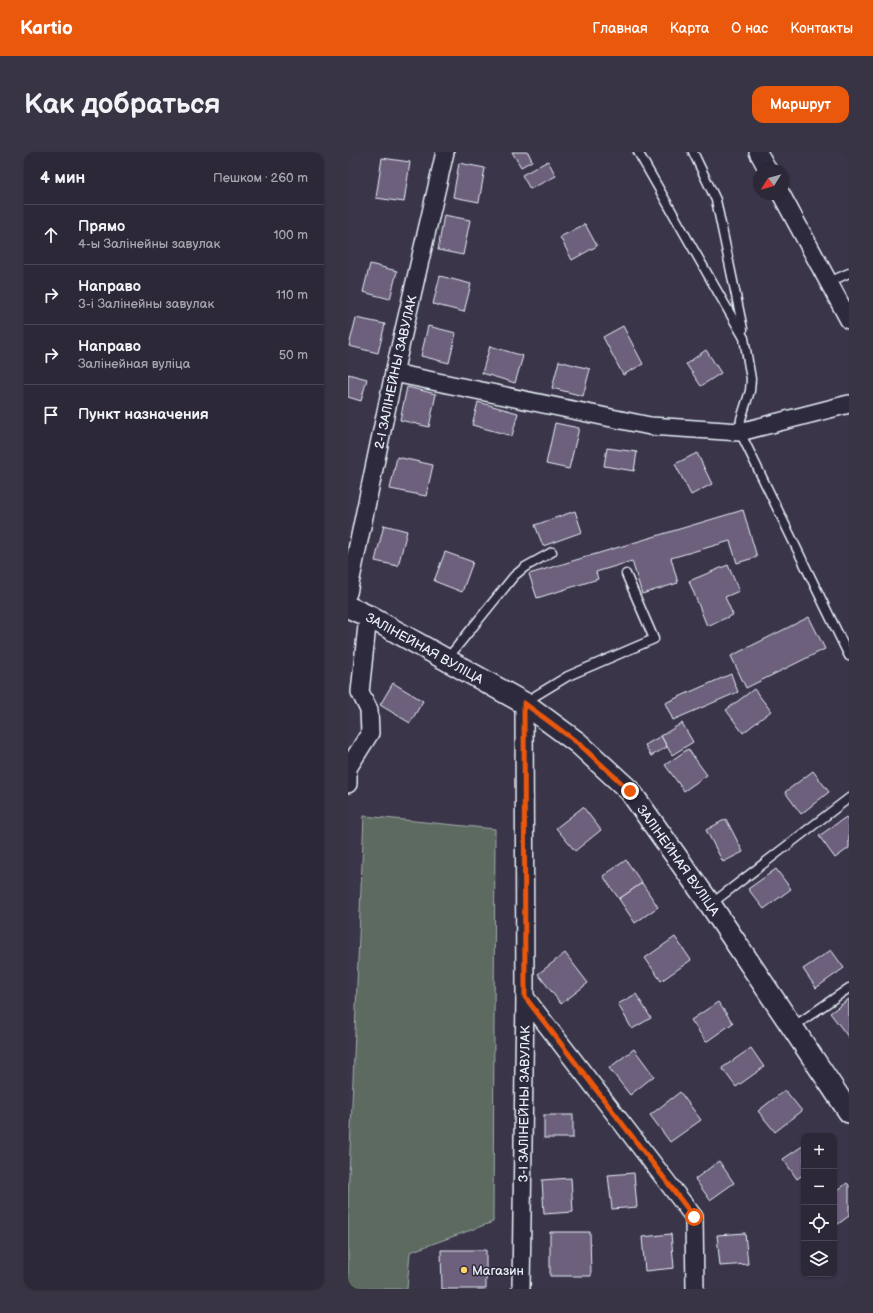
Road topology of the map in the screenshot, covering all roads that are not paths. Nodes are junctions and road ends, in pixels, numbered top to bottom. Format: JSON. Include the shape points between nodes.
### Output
{"nodes":[{"id":1,"x":445,"y":152,"type":"edge"},
{"id":2,"x":638,"y":152,"type":"edge"},
{"id":3,"x":693,"y":152,"type":"edge"},
{"id":4,"x":758,"y":152,"type":"edge"},
{"id":5,"x":765,"y":164,"type":"edge"},
{"id":6,"x":784,"y":200,"type":"edge"},
{"id":7,"x":849,"y":273,"type":"edge"},
{"id":8,"x":829,"y":282,"type":"junction"},
{"id":9,"x":849,"y":320,"type":"edge"},
{"id":10,"x":744,"y":338,"type":"junction"},
{"id":11,"x":394,"y":373,"type":"junction"},
{"id":12,"x":849,"y":404,"type":"edge"},
{"id":13,"x":740,"y":432,"type":"junction"},
{"id":14,"x":552,"y":552,"type":"dead end"},
{"id":15,"x":626,"y":574,"type":"dead end"},
{"id":16,"x":348,"y":593,"type":"edge"},
{"id":17,"x":348,"y":607,"type":"edge"},
{"id":18,"x":368,"y":616,"type":"junction"},
{"id":19,"x":849,"y":656,"type":"edge"},
{"id":20,"x":447,"y":660,"type":"junction"},
{"id":21,"x":524,"y":703,"type":"junction"},
{"id":22,"x":348,"y":784,"type":"edge"},
{"id":23,"x":849,"y":798,"type":"edge"},
{"id":24,"x":710,"y":904,"type":"junction"},
{"id":25,"x":849,"y":988,"type":"edge"},
{"id":26,"x":525,"y":997,"type":"junction"},
{"id":27,"x":792,"y":1027,"type":"junction"},
{"id":28,"x":849,"y":1112,"type":"edge"},
{"id":29,"x":521,"y":1289,"type":"edge"},
{"id":30,"x":695,"y":1289,"type":"edge"}],
"edges":[{"from":1,"to":11,"type":"street","name":"2-І ЗАЛІНЕЙНЫ ЗАВУЛАК"},
{"from":2,"to":10,"type":"lane"},
{"from":3,"to":10,"type":"lane","via":[[716,200]]},
{"from":4,"to":5,"type":"street"},
{"from":6,"to":8,"type":"street"},
{"from":7,"to":8,"type":"lane"},
{"from":8,"to":9,"type":"street"},
{"from":10,"to":13,"type":"lane","via":[[751,379]]},
{"from":11,"to":13,"type":"street","via":[[650,426]]},
{"from":11,"to":16,"type":"street","name":"2-І ЗАЛІНЕЙНЫ ЗАВУЛАК"},
{"from":12,"to":13,"type":"street"},
{"from":13,"to":19,"type":"lane"},
{"from":14,"to":20,"type":"lane","via":[[514,576]]},
{"from":15,"to":21,"type":"lane","via":[[654,639],[568,676]]},
{"from":17,"to":18,"type":"street","name":"ЗАЛІНЕЙНАЯ ВУЛІЦА"},
{"from":18,"to":20,"type":"street","name":"ЗАЛІНЕЙНАЯ ВУЛІЦА"},
{"from":18,"to":22,"type":"street","via":[[360,692],[369,710],[370,733],[348,768]]},
{"from":20,"to":21,"type":"street","name":"ЗАЛІНЕЙНАЯ ВУЛІЦА"},
{"from":21,"to":24,"type":"street","name":"ЗАЛІНЕЙНАЯ ВУЛІЦА","via":[[578,743],[630,791]]},
{"from":21,"to":26,"type":"street","name":"3-І ЗАЛІНЕЙНЫ ЗАВУЛАК"},
{"from":23,"to":24,"type":"lane"},
{"from":24,"to":27,"type":"street","name":"ЗАЛІНЕЙНАЯ ВУЛІЦА"},
{"from":25,"to":27,"type":"lane"},
{"from":26,"to":29,"type":"street","name":"3-І ЗАЛІНЕЙНЫ ЗАВУЛАК"},
{"from":26,"to":30,"type":"street","via":[[694,1217]]},
{"from":27,"to":28,"type":"street","name":"ЗАЛІНЕЙНАЯ ВУЛІЦА"}]}
